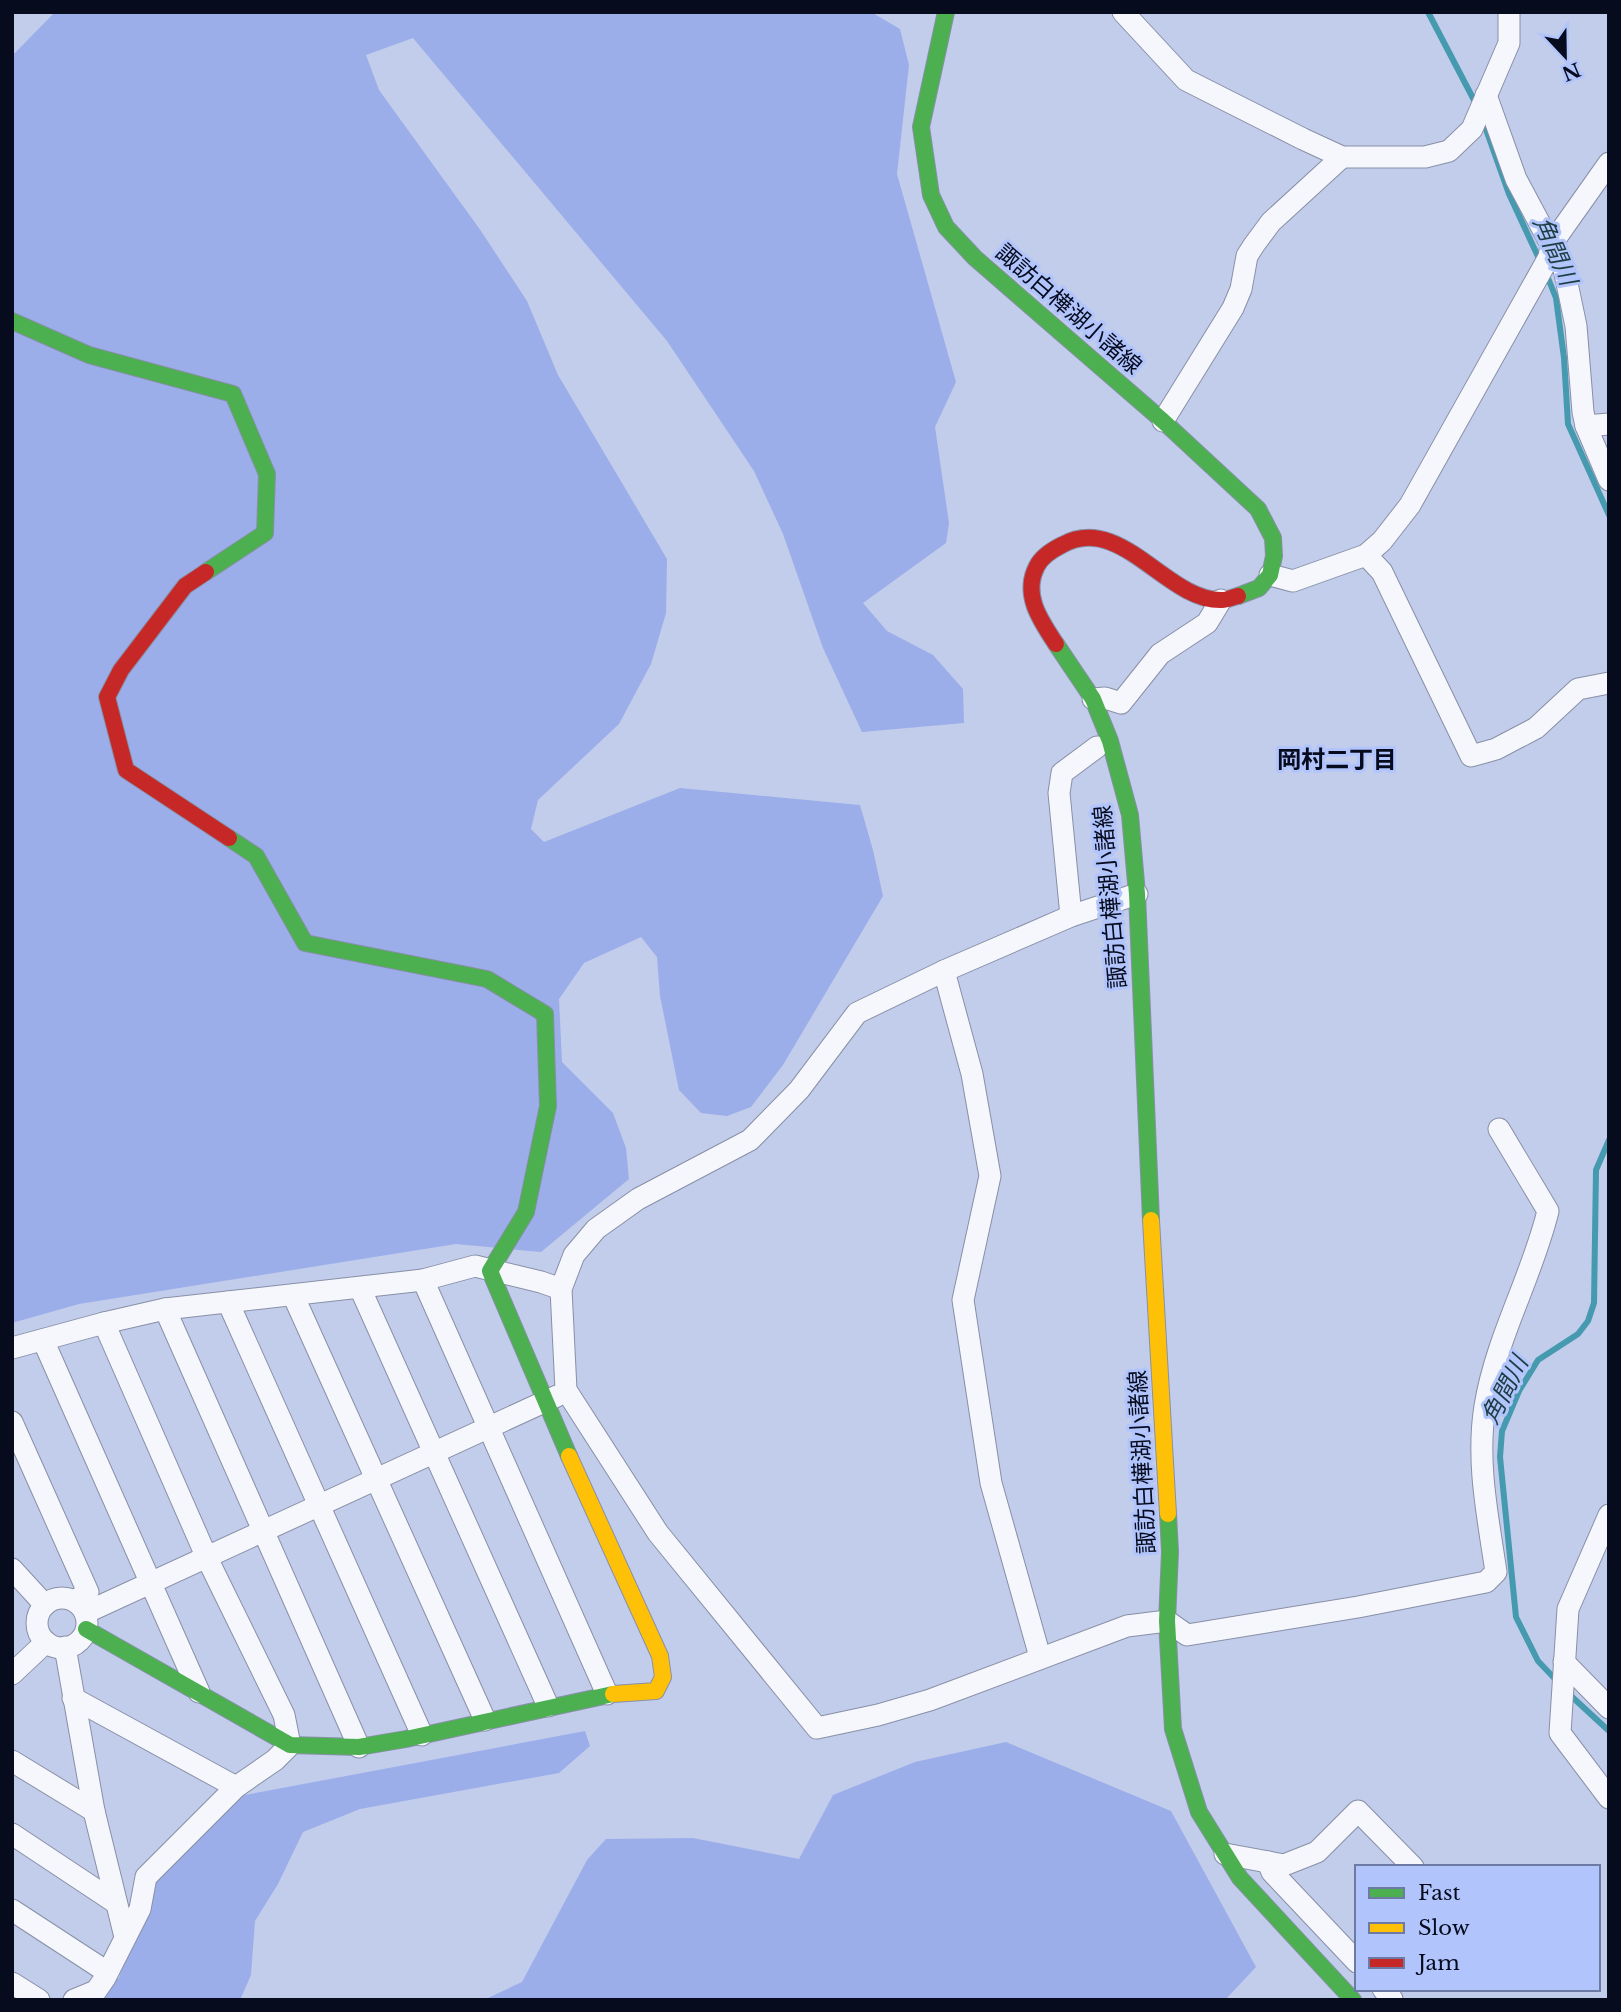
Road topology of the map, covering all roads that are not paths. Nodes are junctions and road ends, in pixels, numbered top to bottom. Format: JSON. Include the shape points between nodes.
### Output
{"nodes":[{"id":1,"x":946,"y":12,"type":"edge"},
{"id":2,"x":1123,"y":12,"type":"edge"},
{"id":3,"x":1509,"y":12,"type":"edge"},
{"id":4,"x":1486,"y":96,"type":"junction"},
{"id":5,"x":1342,"y":156,"type":"junction"},
{"id":6,"x":1609,"y":163,"type":"edge"},
{"id":7,"x":1550,"y":251,"type":"junction"},
{"id":8,"x":12,"y":321,"type":"edge"},
{"id":9,"x":1163,"y":421,"type":"junction"},
{"id":10,"x":1609,"y":424,"type":"edge"},
{"id":11,"x":1586,"y":426,"type":"junction"},
{"id":12,"x":1609,"y":480,"type":"edge"},
{"id":13,"x":1366,"y":555,"type":"junction"},
{"id":14,"x":1269,"y":575,"type":"junction"},
{"id":15,"x":1221,"y":600,"type":"junction"},
{"id":16,"x":1609,"y":683,"type":"edge"},
{"id":17,"x":1093,"y":699,"type":"junction"},
{"id":18,"x":1097,"y":747,"type":"dead end"},
{"id":19,"x":1137,"y":894,"type":"junction"},
{"id":20,"x":1071,"y":916,"type":"junction"},
{"id":21,"x":944,"y":971,"type":"junction"},
{"id":22,"x":1499,"y":1129,"type":"dead end"},
{"id":23,"x":490,"y":1271,"type":"junction"},
{"id":24,"x":423,"y":1280,"type":"junction"},
{"id":25,"x":360,"y":1288,"type":"junction"},
{"id":26,"x":561,"y":1289,"type":"junction"},
{"id":27,"x":293,"y":1296,"type":"junction"},
{"id":28,"x":228,"y":1302,"type":"junction"},
{"id":29,"x":165,"y":1309,"type":"junction"},
{"id":30,"x":104,"y":1323,"type":"junction"},
{"id":31,"x":43,"y":1340,"type":"junction"},
{"id":32,"x":12,"y":1348,"type":"edge"},
{"id":33,"x":566,"y":1390,"type":"junction"},
{"id":34,"x":545,"y":1403,"type":"junction"},
{"id":35,"x":12,"y":1422,"type":"edge"},
{"id":36,"x":489,"y":1428,"type":"junction"},
{"id":37,"x":434,"y":1454,"type":"junction"},
{"id":38,"x":377,"y":1480,"type":"junction"},
{"id":39,"x":320,"y":1506,"type":"junction"},
{"id":40,"x":1609,"y":1515,"type":"edge"},
{"id":41,"x":263,"y":1532,"type":"junction"},
{"id":42,"x":207,"y":1558,"type":"junction"},
{"id":43,"x":12,"y":1569,"type":"edge"},
{"id":44,"x":152,"y":1583,"type":"junction"},
{"id":45,"x":45,"y":1605,"type":"junction"},
{"id":46,"x":82,"y":1615,"type":"junction"},
{"id":47,"x":1167,"y":1621,"type":"junction"},
{"id":48,"x":56,"y":1645,"type":"junction"},
{"id":49,"x":1040,"y":1657,"type":"junction"},
{"id":50,"x":1564,"y":1667,"type":"junction"},
{"id":51,"x":12,"y":1674,"type":"edge"},
{"id":52,"x":199,"y":1692,"type":"junction"},
{"id":53,"x":607,"y":1694,"type":"junction"},
{"id":54,"x":73,"y":1698,"type":"junction"},
{"id":55,"x":548,"y":1706,"type":"junction"},
{"id":56,"x":1609,"y":1708,"type":"edge"},
{"id":57,"x":485,"y":1720,"type":"junction"},
{"id":58,"x":422,"y":1735,"type":"junction"},
{"id":59,"x":290,"y":1745,"type":"junction"},
{"id":60,"x":359,"y":1747,"type":"junction"},
{"id":61,"x":12,"y":1761,"type":"edge"},
{"id":62,"x":236,"y":1787,"type":"junction"},
{"id":63,"x":1609,"y":1798,"type":"edge"},
{"id":64,"x":94,"y":1811,"type":"junction"},
{"id":65,"x":12,"y":1834,"type":"edge"},
{"id":66,"x":1225,"y":1854,"type":"junction"},
{"id":67,"x":1268,"y":1862,"type":"junction"},
{"id":68,"x":1411,"y":1865,"type":"edge"},
{"id":69,"x":116,"y":1903,"type":"junction"},
{"id":70,"x":12,"y":1910,"type":"edge"},
{"id":71,"x":125,"y":1937,"type":"junction"},
{"id":72,"x":1355,"y":1960,"type":"edge"},
{"id":73,"x":107,"y":1972,"type":"junction"},
{"id":74,"x":12,"y":1983,"type":"edge"},
{"id":75,"x":39,"y":2000,"type":"edge"},
{"id":76,"x":74,"y":2000,"type":"edge"},
{"id":77,"x":1353,"y":2000,"type":"edge"}],
"edges":[{"from":1,"to":9,"type":"street","name":"諏訪白樺湖小諸線","via":[[921,127],[931,195],[946,227],[975,258]]},
{"from":2,"to":5,"type":"street","via":[[1186,80]]},
{"from":3,"to":4,"type":"street","via":[[1509,43]]},
{"from":4,"to":5,"type":"street","via":[[1473,127],[1449,150],[1424,157]]},
{"from":4,"to":7,"type":"street","via":[[1516,179]]},
{"from":5,"to":9,"type":"street","via":[[1271,222],[1254,245],[1233,308]]},
{"from":6,"to":7,"type":"street"},
{"from":7,"to":11,"type":"street","via":[[1564,269],[1576,326]]},
{"from":7,"to":13,"type":"street","via":[[1410,505]]},
{"from":8,"to":23,"type":"street","via":[[89,355],[233,394],[267,474],[265,533],[185,586],[121,670],[107,697],[126,770],[256,856],[306,943],[487,979],[545,1014],[548,1106],[526,1212]]},
{"from":9,"to":14,"type":"street","name":"諏訪白樺湖小諸線","via":[[1258,509],[1273,538]]},
{"from":10,"to":11,"type":"street"},
{"from":11,"to":12,"type":"street"},
{"from":13,"to":14,"type":"street","via":[[1293,581]]},
{"from":13,"to":16,"type":"street","via":[[1382,572],[1471,756],[1536,728],[1578,689]]},
{"from":14,"to":15,"type":"street","via":[[1259,587]]},
{"from":15,"to":17,"type":"street","via":[[1207,623],[1160,654],[1121,703]]},
{"from":15,"to":17,"type":"street","name":"諏訪白樺湖小諸線","via":[[1183,587],[1101,537],[1069,541],[1052,550],[1031,578],[1036,611]]},
{"from":17,"to":19,"type":"street","name":"諏訪白樺湖小諸線","via":[[1130,815]]},
{"from":18,"to":20,"type":"street","via":[[1062,773],[1059,793]]},
{"from":19,"to":20,"type":"street"},
{"from":19,"to":47,"type":"street","name":"諏訪白樺湖小諸線","via":[[1170,1552]]},
{"from":20,"to":21,"type":"street"},
{"from":21,"to":26,"type":"street","via":[[857,1013],[799,1090],[750,1140],[638,1199],[596,1229],[574,1255]]},
{"from":21,"to":49,"type":"street","via":[[972,1074],[989,1176],[963,1300],[991,1483]]},
{"from":22,"to":47,"type":"street","via":[[1548,1211],[1485,1405],[1480,1457],[1496,1572],[1486,1581],[1357,1608],[1187,1635]]},
{"from":23,"to":24,"type":"street","via":[[475,1266]]},
{"from":23,"to":26,"type":"street"},
{"from":23,"to":34,"type":"street"},
{"from":24,"to":25,"type":"street"},
{"from":24,"to":36,"type":"street"},
{"from":25,"to":27,"type":"street"},
{"from":25,"to":37,"type":"street"},
{"from":26,"to":33,"type":"street"},
{"from":27,"to":28,"type":"street"},
{"from":27,"to":38,"type":"street"},
{"from":28,"to":29,"type":"street"},
{"from":28,"to":39,"type":"street"},
{"from":29,"to":30,"type":"street"},
{"from":29,"to":41,"type":"street"},
{"from":30,"to":31,"type":"street"},
{"from":30,"to":42,"type":"street"},
{"from":31,"to":32,"type":"street"},
{"from":31,"to":44,"type":"street"},
{"from":33,"to":34,"type":"street"},
{"from":33,"to":49,"type":"street","via":[[658,1533],[817,1728],[930,1700]]},
{"from":34,"to":36,"type":"street"},
{"from":34,"to":53,"type":"street","via":[[660,1656],[663,1677],[656,1690]]},
{"from":35,"to":46,"type":"street","via":[[88,1592]]},
{"from":36,"to":37,"type":"street"},
{"from":36,"to":53,"type":"street"},
{"from":37,"to":38,"type":"street"},
{"from":37,"to":55,"type":"street"},
{"from":38,"to":39,"type":"street"},
{"from":38,"to":57,"type":"street"},
{"from":39,"to":41,"type":"street"},
{"from":39,"to":58,"type":"street"},
{"from":40,"to":50,"type":"street","via":[[1568,1609]]},
{"from":41,"to":42,"type":"street"},
{"from":41,"to":60,"type":"street"},
{"from":42,"to":44,"type":"street"},
{"from":42,"to":59,"type":"street","via":[[284,1715]]},
{"from":43,"to":45,"type":"street"},
{"from":44,"to":46,"type":"street"},
{"from":44,"to":52,"type":"street"},
{"from":45,"to":46,"type":"street","via":[[59,1598]]},
{"from":45,"to":48,"type":"street","via":[[37,1628]]},
{"from":46,"to":48,"type":"street","via":[[78,1643]]},
{"from":46,"to":52,"type":"street"},
{"from":47,"to":49,"type":"street","via":[[1127,1626]]},
{"from":47,"to":66,"type":"street","name":"諏訪白樺湖小諸線","via":[[1173,1729],[1199,1811]]},
{"from":48,"to":51,"type":"street"},
{"from":48,"to":54,"type":"street"},
{"from":50,"to":56,"type":"street"},
{"from":50,"to":63,"type":"street","via":[[1560,1733]]},
{"from":52,"to":59,"type":"street"},
{"from":53,"to":55,"type":"street"},
{"from":54,"to":62,"type":"street"},
{"from":54,"to":64,"type":"street"},
{"from":55,"to":57,"type":"street"},
{"from":57,"to":58,"type":"street"},
{"from":58,"to":60,"type":"street"},
{"from":59,"to":60,"type":"street"},
{"from":59,"to":62,"type":"street"},
{"from":61,"to":64,"type":"street"},
{"from":62,"to":71,"type":"street","via":[[146,1877],[140,1909]]},
{"from":64,"to":69,"type":"street"},
{"from":65,"to":69,"type":"street"},
{"from":66,"to":67,"type":"street"},
{"from":66,"to":77,"type":"street","name":"諏訪白樺湖小諸線","via":[[1240,1878]]},
{"from":67,"to":68,"type":"street","via":[[1284,1865],[1317,1852],[1358,1811]]},
{"from":67,"to":72,"type":"street","via":[[1272,1872]]},
{"from":69,"to":71,"type":"street"},
{"from":70,"to":73,"type":"street"},
{"from":71,"to":73,"type":"street"},
{"from":73,"to":76,"type":"street","via":[[96,1991]]},
{"from":74,"to":75,"type":"street"}]}
